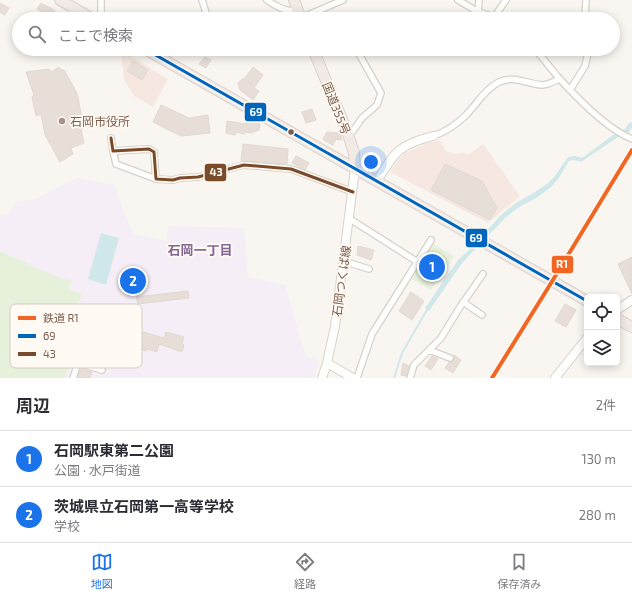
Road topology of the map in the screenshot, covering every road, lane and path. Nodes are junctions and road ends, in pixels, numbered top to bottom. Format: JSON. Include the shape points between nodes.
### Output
{"nodes":[{"id":1,"x":60,"y":0,"type":"edge"},
{"id":2,"x":101,"y":0,"type":"edge"},
{"id":3,"x":202,"y":0,"type":"edge"},
{"id":4,"x":267,"y":0,"type":"edge"},
{"id":5,"x":294,"y":0,"type":"edge"},
{"id":6,"x":343,"y":0,"type":"edge"},
{"id":7,"x":458,"y":0,"type":"edge"},
{"id":8,"x":478,"y":0,"type":"edge"},
{"id":9,"x":506,"y":0,"type":"edge"},
{"id":10,"x":586,"y":0,"type":"edge"},
{"id":11,"x":81,"y":12,"type":"edge"},
{"id":12,"x":101,"y":12,"type":"edge"},
{"id":13,"x":206,"y":12,"type":"edge"},
{"id":14,"x":292,"y":12,"type":"edge"},
{"id":15,"x":298,"y":12,"type":"edge"},
{"id":16,"x":311,"y":12,"type":"edge"},
{"id":17,"x":478,"y":12,"type":"joint"},
{"id":18,"x":501,"y":12,"type":"edge"},
{"id":19,"x":585,"y":12,"type":"edge"},
{"id":20,"x":164,"y":56,"type":"edge"},
{"id":21,"x":316,"y":56,"type":"edge"},
{"id":22,"x":360,"y":56,"type":"edge"},
{"id":23,"x":540,"y":56,"type":"edge"},
{"id":24,"x":587,"y":56,"type":"edge"},
{"id":25,"x":560,"y":79,"type":"junction"},
{"id":26,"x":570,"y":90,"type":"junction"},
{"id":27,"x":348,"y":134,"type":"junction"},
{"id":28,"x":433,"y":136,"type":"joint"},
{"id":29,"x":111,"y":138,"type":"dead end"},
{"id":30,"x":632,"y":139,"type":"edge"},
{"id":31,"x":113,"y":151,"type":"junction"},
{"id":32,"x":355,"y":169,"type":"junction"},
{"id":33,"x":156,"y":179,"type":"junction"},
{"id":34,"x":377,"y":181,"type":"junction"},
{"id":35,"x":353,"y":192,"type":"junction"},
{"id":36,"x":350,"y":219,"type":"junction"},
{"id":37,"x":431,"y":240,"type":"dead end"},
{"id":38,"x":343,"y":261,"type":"junction"},
{"id":39,"x":416,"y":261,"type":"junction"},
{"id":40,"x":369,"y":269,"type":"dead end"},
{"id":41,"x":484,"y":274,"type":"dead end"},
{"id":42,"x":584,"y":299,"type":"edge"},
{"id":43,"x":632,"y":300,"type":"edge"},
{"id":44,"x":463,"y":302,"type":"junction"},
{"id":45,"x":620,"y":308,"type":"edge"},
{"id":46,"x":482,"y":314,"type":"dead end"},
{"id":47,"x":620,"y":321,"type":"edge"},
{"id":48,"x":632,"y":327,"type":"edge"},
{"id":49,"x":584,"y":342,"type":"edge"},
{"id":50,"x":429,"y":350,"type":"junction"},
{"id":51,"x":450,"y":358,"type":"dead end"},
{"id":52,"x":327,"y":363,"type":"junction"},
{"id":53,"x":76,"y":368,"type":"edge"},
{"id":54,"x":95,"y":368,"type":"edge"},
{"id":55,"x":102,"y":370,"type":"dead end"},
{"id":56,"x":73,"y":378,"type":"edge"},
{"id":57,"x":322,"y":378,"type":"edge"},
{"id":58,"x":353,"y":378,"type":"edge"},
{"id":59,"x":357,"y":378,"type":"edge"},
{"id":60,"x":410,"y":378,"type":"edge"},
{"id":61,"x":555,"y":378,"type":"edge"}],
"edges":[{"from":1,"to":11,"type":"highway"},
{"from":2,"to":12,"type":"street"},
{"from":3,"to":13,"type":"street"},
{"from":4,"to":14,"type":"street"},
{"from":5,"to":15,"type":"highway"},
{"from":6,"to":16,"type":"street"},
{"from":7,"to":17,"type":"street"},
{"from":8,"to":17,"type":"street"},
{"from":9,"to":18,"type":"street"},
{"from":10,"to":19,"type":"street"},
{"from":20,"to":32,"type":"highway"},
{"from":21,"to":27,"type":"highway","name":"国道355号"},
{"from":22,"to":27,"type":"street","via":[[380,93],[376,105]]},
{"from":23,"to":25,"type":"street"},
{"from":24,"to":26,"type":"street","via":[[585,66]]},
{"from":25,"to":26,"type":"street"},
{"from":25,"to":28,"type":"street","via":[[543,85],[513,79],[499,82],[456,124]]},
{"from":26,"to":30,"type":"street","via":[[617,132]]},
{"from":27,"to":32,"type":"highway","name":"国道355号","via":[[354,153]]},
{"from":28,"to":34,"type":"main road","via":[[400,149]]},
{"from":29,"to":31,"type":"street"},
{"from":31,"to":33,"type":"street","via":[[116,164]]},
{"from":31,"to":33,"type":"street","via":[[149,149],[154,152]]},
{"from":32,"to":34,"type":"highway"},
{"from":32,"to":35,"type":"main road","name":"石岡つくば線"},
{"from":33,"to":35,"type":"street","via":[[198,177],[244,166],[291,169]]},
{"from":34,"to":42,"type":"highway"},
{"from":35,"to":36,"type":"main road","name":"石岡つくば線"},
{"from":36,"to":38,"type":"main road","name":"石岡つくば線"},
{"from":36,"to":39,"type":"street"},
{"from":37,"to":39,"type":"street"},
{"from":38,"to":40,"type":"street"},
{"from":38,"to":52,"type":"main road","name":"石岡つくば線","via":[[335,326]]},
{"from":39,"to":59,"type":"street","via":[[372,334]]},
{"from":41,"to":44,"type":"street"},
{"from":43,"to":45,"type":"main road"},
{"from":44,"to":46,"type":"street"},
{"from":44,"to":50,"type":"street","via":[[441,338]]},
{"from":47,"to":48,"type":"highway"},
{"from":49,"to":61,"type":"main road"},
{"from":50,"to":51,"type":"street"},
{"from":50,"to":60,"type":"street","via":[[414,365]]},
{"from":52,"to":57,"type":"main road","name":"石岡つくば線"},
{"from":52,"to":58,"type":"main road"},
{"from":53,"to":56,"type":"street"},
{"from":54,"to":55,"type":"street"}]}
